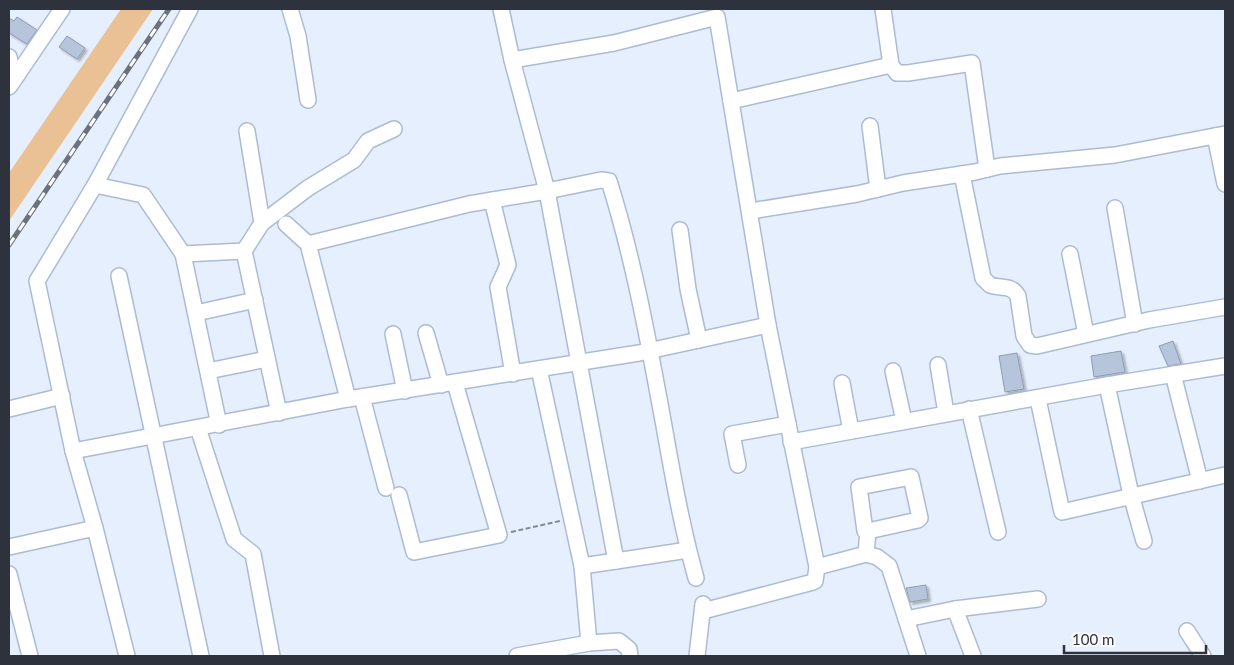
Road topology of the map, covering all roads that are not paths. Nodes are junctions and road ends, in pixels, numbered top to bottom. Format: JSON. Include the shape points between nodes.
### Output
{"nodes":[{"id":1,"x":62,"y":9,"type":"edge"},
{"id":2,"x":190,"y":9,"type":"edge"},
{"id":3,"x":290,"y":9,"type":"edge"},
{"id":4,"x":501,"y":9,"type":"edge"},
{"id":5,"x":883,"y":9,"type":"edge"},
{"id":6,"x":717,"y":13,"type":"edge"},
{"id":7,"x":9,"y":57,"type":"edge"},
{"id":8,"x":512,"y":60,"type":"junction"},
{"id":9,"x":891,"y":65,"type":"junction"},
{"id":10,"x":18,"y":74,"type":"junction"},
{"id":11,"x":9,"y":88,"type":"edge"},
{"id":12,"x":308,"y":100,"type":"dead end"},
{"id":13,"x":731,"y":100,"type":"junction"},
{"id":14,"x":870,"y":126,"type":"dead end"},
{"id":15,"x":394,"y":129,"type":"dead end"},
{"id":16,"x":247,"y":131,"type":"dead end"},
{"id":17,"x":1220,"y":135,"type":"edge"},
{"id":18,"x":987,"y":169,"type":"junction"},
{"id":19,"x":962,"y":174,"type":"junction"},
{"id":20,"x":1225,"y":184,"type":"edge"},
{"id":21,"x":95,"y":185,"type":"junction"},
{"id":22,"x":878,"y":189,"type":"junction"},
{"id":23,"x":547,"y":191,"type":"junction"},
{"id":24,"x":492,"y":200,"type":"junction"},
{"id":25,"x":1115,"y":208,"type":"dead end"},
{"id":26,"x":750,"y":211,"type":"junction"},
{"id":27,"x":262,"y":223,"type":"junction"},
{"id":28,"x":286,"y":224,"type":"dead end"},
{"id":29,"x":680,"y":230,"type":"dead end"},
{"id":30,"x":308,"y":244,"type":"junction"},
{"id":31,"x":244,"y":251,"type":"junction"},
{"id":32,"x":183,"y":254,"type":"junction"},
{"id":33,"x":1070,"y":254,"type":"dead end"},
{"id":34,"x":119,"y":276,"type":"dead end"},
{"id":35,"x":255,"y":300,"type":"junction"},
{"id":36,"x":1225,"y":308,"type":"edge"},
{"id":37,"x":196,"y":313,"type":"junction"},
{"id":38,"x":1135,"y":324,"type":"junction"},
{"id":39,"x":768,"y":325,"type":"junction"},
{"id":40,"x":426,"y":333,"type":"dead end"},
{"id":41,"x":393,"y":334,"type":"dead end"},
{"id":42,"x":1086,"y":334,"type":"junction"},
{"id":43,"x":699,"y":340,"type":"junction"},
{"id":44,"x":650,"y":351,"type":"junction"},
{"id":45,"x":267,"y":359,"type":"junction"},
{"id":46,"x":579,"y":363,"type":"junction"},
{"id":47,"x":938,"y":365,"type":"dead end"},
{"id":48,"x":1225,"y":366,"type":"edge"},
{"id":49,"x":540,"y":369,"type":"junction"},
{"id":50,"x":208,"y":371,"type":"junction"},
{"id":51,"x":893,"y":371,"type":"dead end"},
{"id":52,"x":513,"y":374,"type":"junction"},
{"id":53,"x":1173,"y":374,"type":"junction"},
{"id":54,"x":842,"y":383,"type":"dead end"},
{"id":55,"x":448,"y":384,"type":"junction"},
{"id":56,"x":1107,"y":386,"type":"junction"},
{"id":57,"x":405,"y":390,"type":"junction"},
{"id":58,"x":62,"y":396,"type":"junction"},
{"id":59,"x":355,"y":398,"type":"junction"},
{"id":60,"x":1038,"y":399,"type":"junction"},
{"id":61,"x":9,"y":409,"type":"edge"},
{"id":62,"x":969,"y":410,"type":"junction"},
{"id":63,"x":278,"y":413,"type":"junction"},
{"id":64,"x":946,"y":414,"type":"junction"},
{"id":65,"x":904,"y":421,"type":"junction"},
{"id":66,"x":219,"y":424,"type":"junction"},
{"id":67,"x":788,"y":424,"type":"junction"},
{"id":68,"x":198,"y":428,"type":"junction"},
{"id":69,"x":851,"y":431,"type":"junction"},
{"id":70,"x":153,"y":437,"type":"junction"},
{"id":71,"x":791,"y":442,"type":"junction"},
{"id":72,"x":73,"y":451,"type":"junction"},
{"id":73,"x":738,"y":465,"type":"dead end"},
{"id":74,"x":1225,"y":475,"type":"edge"},
{"id":75,"x":1200,"y":481,"type":"junction"},
{"id":76,"x":1132,"y":495,"type":"junction"},
{"id":77,"x":95,"y":528,"type":"junction"},
{"id":78,"x":868,"y":531,"type":"junction"},
{"id":79,"x":998,"y":532,"type":"dead end"},
{"id":80,"x":1144,"y":541,"type":"dead end"},
{"id":81,"x":9,"y":547,"type":"edge"},
{"id":82,"x":688,"y":550,"type":"junction"},
{"id":83,"x":866,"y":554,"type":"junction"},
{"id":84,"x":616,"y":560,"type":"junction"},
{"id":85,"x":582,"y":566,"type":"junction"},
{"id":86,"x":817,"y":566,"type":"junction"},
{"id":87,"x":9,"y":574,"type":"edge"},
{"id":88,"x":696,"y":578,"type":"dead end"},
{"id":89,"x":1038,"y":599,"type":"dead end"},
{"id":90,"x":955,"y":609,"type":"junction"},
{"id":91,"x":906,"y":619,"type":"junction"},
{"id":92,"x":1187,"y":631,"type":"dead end"},
{"id":93,"x":589,"y":643,"type":"junction"},
{"id":94,"x":30,"y":656,"type":"edge"},
{"id":95,"x":127,"y":656,"type":"edge"},
{"id":96,"x":201,"y":656,"type":"edge"},
{"id":97,"x":272,"y":656,"type":"edge"},
{"id":98,"x":517,"y":656,"type":"edge"},
{"id":99,"x":630,"y":656,"type":"edge"},
{"id":100,"x":697,"y":656,"type":"edge"},
{"id":101,"x":918,"y":656,"type":"edge"},
{"id":102,"x":973,"y":656,"type":"edge"},
{"id":103,"x":1203,"y":656,"type":"edge"}],
"edges":[{"from":1,"to":10,"type":"street"},
{"from":2,"to":21,"type":"street"},
{"from":3,"to":12,"type":"street","via":[[298,36]]},
{"from":4,"to":8,"type":"street"},
{"from":5,"to":9,"type":"street"},
{"from":6,"to":8,"type":"street","via":[[614,42]]},
{"from":6,"to":13,"type":"street"},
{"from":7,"to":10,"type":"street","via":[[12,69]]},
{"from":8,"to":23,"type":"street"},
{"from":9,"to":13,"type":"street"},
{"from":9,"to":18,"type":"street","via":[[897,73],[908,73],[972,63]]},
{"from":10,"to":11,"type":"street"},
{"from":13,"to":26,"type":"street"},
{"from":14,"to":22,"type":"street"},
{"from":15,"to":27,"type":"street","via":[[368,141],[354,160],[308,188]]},
{"from":16,"to":27,"type":"street"},
{"from":17,"to":18,"type":"street","via":[[1115,155]]},
{"from":17,"to":20,"type":"street"},
{"from":18,"to":19,"type":"street"},
{"from":19,"to":22,"type":"street"},
{"from":19,"to":42,"type":"street","via":[[983,278],[990,286],[1010,287],[1016,292],[1027,341],[1036,346]]},
{"from":21,"to":32,"type":"street","via":[[142,195]]},
{"from":21,"to":58,"type":"street","via":[[37,281]]},
{"from":22,"to":26,"type":"street"},
{"from":23,"to":24,"type":"street"},
{"from":23,"to":44,"type":"street","via":[[609,181]]},
{"from":23,"to":46,"type":"street"},
{"from":24,"to":30,"type":"street"},
{"from":24,"to":52,"type":"street","via":[[508,265],[498,287]]},
{"from":25,"to":38,"type":"street"},
{"from":26,"to":39,"type":"street"},
{"from":27,"to":31,"type":"street"},
{"from":28,"to":30,"type":"street"},
{"from":29,"to":43,"type":"street"},
{"from":30,"to":59,"type":"street"},
{"from":31,"to":32,"type":"street"},
{"from":31,"to":35,"type":"street"},
{"from":32,"to":37,"type":"street"},
{"from":33,"to":42,"type":"street"},
{"from":34,"to":70,"type":"street"},
{"from":35,"to":37,"type":"street"},
{"from":35,"to":45,"type":"street"},
{"from":36,"to":38,"type":"street"},
{"from":37,"to":50,"type":"street"},
{"from":38,"to":42,"type":"street"},
{"from":39,"to":43,"type":"street"},
{"from":39,"to":67,"type":"street"},
{"from":40,"to":55,"type":"street"},
{"from":41,"to":57,"type":"street"},
{"from":43,"to":44,"type":"street"},
{"from":44,"to":46,"type":"street"},
{"from":44,"to":82,"type":"street"},
{"from":45,"to":50,"type":"street"},
{"from":45,"to":63,"type":"street"},
{"from":46,"to":49,"type":"street"},
{"from":46,"to":84,"type":"street"},
{"from":47,"to":64,"type":"street"},
{"from":48,"to":53,"type":"street"},
{"from":49,"to":52,"type":"street"},
{"from":49,"to":85,"type":"street"},
{"from":50,"to":66,"type":"street"},
{"from":51,"to":65,"type":"street"},
{"from":52,"to":55,"type":"street"},
{"from":53,"to":56,"type":"street"},
{"from":53,"to":75,"type":"street"},
{"from":54,"to":69,"type":"street"},
{"from":55,"to":57,"type":"street"},
{"from":55,"to":59,"type":"street","via":[[499,535],[414,552]]},
{"from":56,"to":60,"type":"street"},
{"from":56,"to":76,"type":"street"},
{"from":57,"to":59,"type":"street"},
{"from":58,"to":61,"type":"street"},
{"from":58,"to":72,"type":"street"},
{"from":59,"to":63,"type":"street"},
{"from":60,"to":62,"type":"street"},
{"from":60,"to":76,"type":"street","via":[[1062,512]]},
{"from":62,"to":64,"type":"street"},
{"from":62,"to":79,"type":"street"},
{"from":63,"to":66,"type":"street"},
{"from":64,"to":65,"type":"street"},
{"from":65,"to":69,"type":"street"},
{"from":66,"to":68,"type":"street"},
{"from":67,"to":71,"type":"street"},
{"from":67,"to":73,"type":"street","via":[[732,434]]},
{"from":68,"to":70,"type":"street"},
{"from":68,"to":97,"type":"street","via":[[234,539],[253,554]]},
{"from":69,"to":71,"type":"street"},
{"from":70,"to":72,"type":"street"},
{"from":70,"to":96,"type":"street"},
{"from":71,"to":86,"type":"street"},
{"from":72,"to":77,"type":"street"},
{"from":74,"to":75,"type":"street"},
{"from":75,"to":76,"type":"street"},
{"from":76,"to":80,"type":"street"},
{"from":77,"to":81,"type":"street"},
{"from":77,"to":95,"type":"street"},
{"from":78,"to":78,"type":"street","via":[[859,487],[911,477],[920,518]]},
{"from":78,"to":83,"type":"street"},
{"from":82,"to":84,"type":"street"},
{"from":82,"to":88,"type":"street"},
{"from":83,"to":86,"type":"street"},
{"from":83,"to":91,"type":"street","via":[[889,566]]},
{"from":84,"to":85,"type":"street"},
{"from":85,"to":93,"type":"street"},
{"from":86,"to":100,"type":"street","via":[[814,582],[703,608]]},
{"from":87,"to":94,"type":"street"},
{"from":89,"to":90,"type":"street"},
{"from":90,"to":91,"type":"street"},
{"from":90,"to":102,"type":"street"},
{"from":91,"to":101,"type":"street"},
{"from":92,"to":103,"type":"street"},
{"from":93,"to":98,"type":"street"},
{"from":93,"to":99,"type":"street","via":[[618,641],[629,649]]}]}
